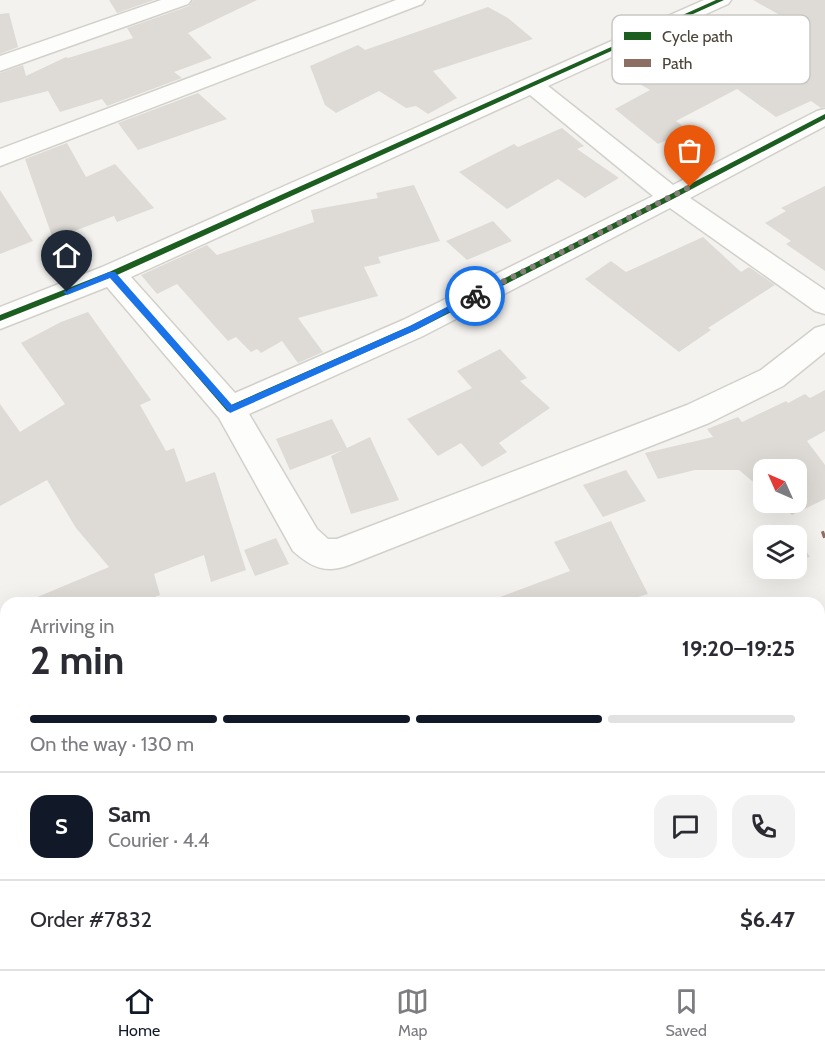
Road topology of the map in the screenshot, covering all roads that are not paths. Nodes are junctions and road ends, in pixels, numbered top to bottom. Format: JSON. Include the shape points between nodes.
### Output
{"nodes":[{"id":1,"x":181,"y":0,"type":"edge"},
{"id":2,"x":415,"y":0,"type":"edge"},
{"id":3,"x":721,"y":0,"type":"edge"},
{"id":4,"x":687,"y":15,"type":"edge"},
{"id":5,"x":612,"y":48,"type":"edge"},
{"id":6,"x":0,"y":64,"type":"edge"},
{"id":7,"x":531,"y":84,"type":"junction"},
{"id":8,"x":825,"y":116,"type":"edge"},
{"id":9,"x":0,"y":158,"type":"edge"},
{"id":10,"x":671,"y":197,"type":"junction"},
{"id":11,"x":112,"y":274,"type":"junction"},
{"id":12,"x":825,"y":304,"type":"edge"},
{"id":13,"x":0,"y":318,"type":"edge"},
{"id":14,"x":825,"y":336,"type":"edge"},
{"id":15,"x":230,"y":409,"type":"junction"}],
"edges":[{"from":1,"to":6,"type":"street"},
{"from":2,"to":9,"type":"street"},
{"from":3,"to":4,"type":"street"},
{"from":5,"to":7,"type":"street"},
{"from":7,"to":10,"type":"street"},
{"from":7,"to":11,"type":"street"},
{"from":8,"to":10,"type":"street"},
{"from":10,"to":12,"type":"street"},
{"from":10,"to":15,"type":"street","via":[[413,328]]},
{"from":11,"to":13,"type":"street"},
{"from":11,"to":15,"type":"street"},
{"from":14,"to":15,"type":"street","via":[[772,378],[698,414],[337,554],[321,554],[305,540]]}]}
